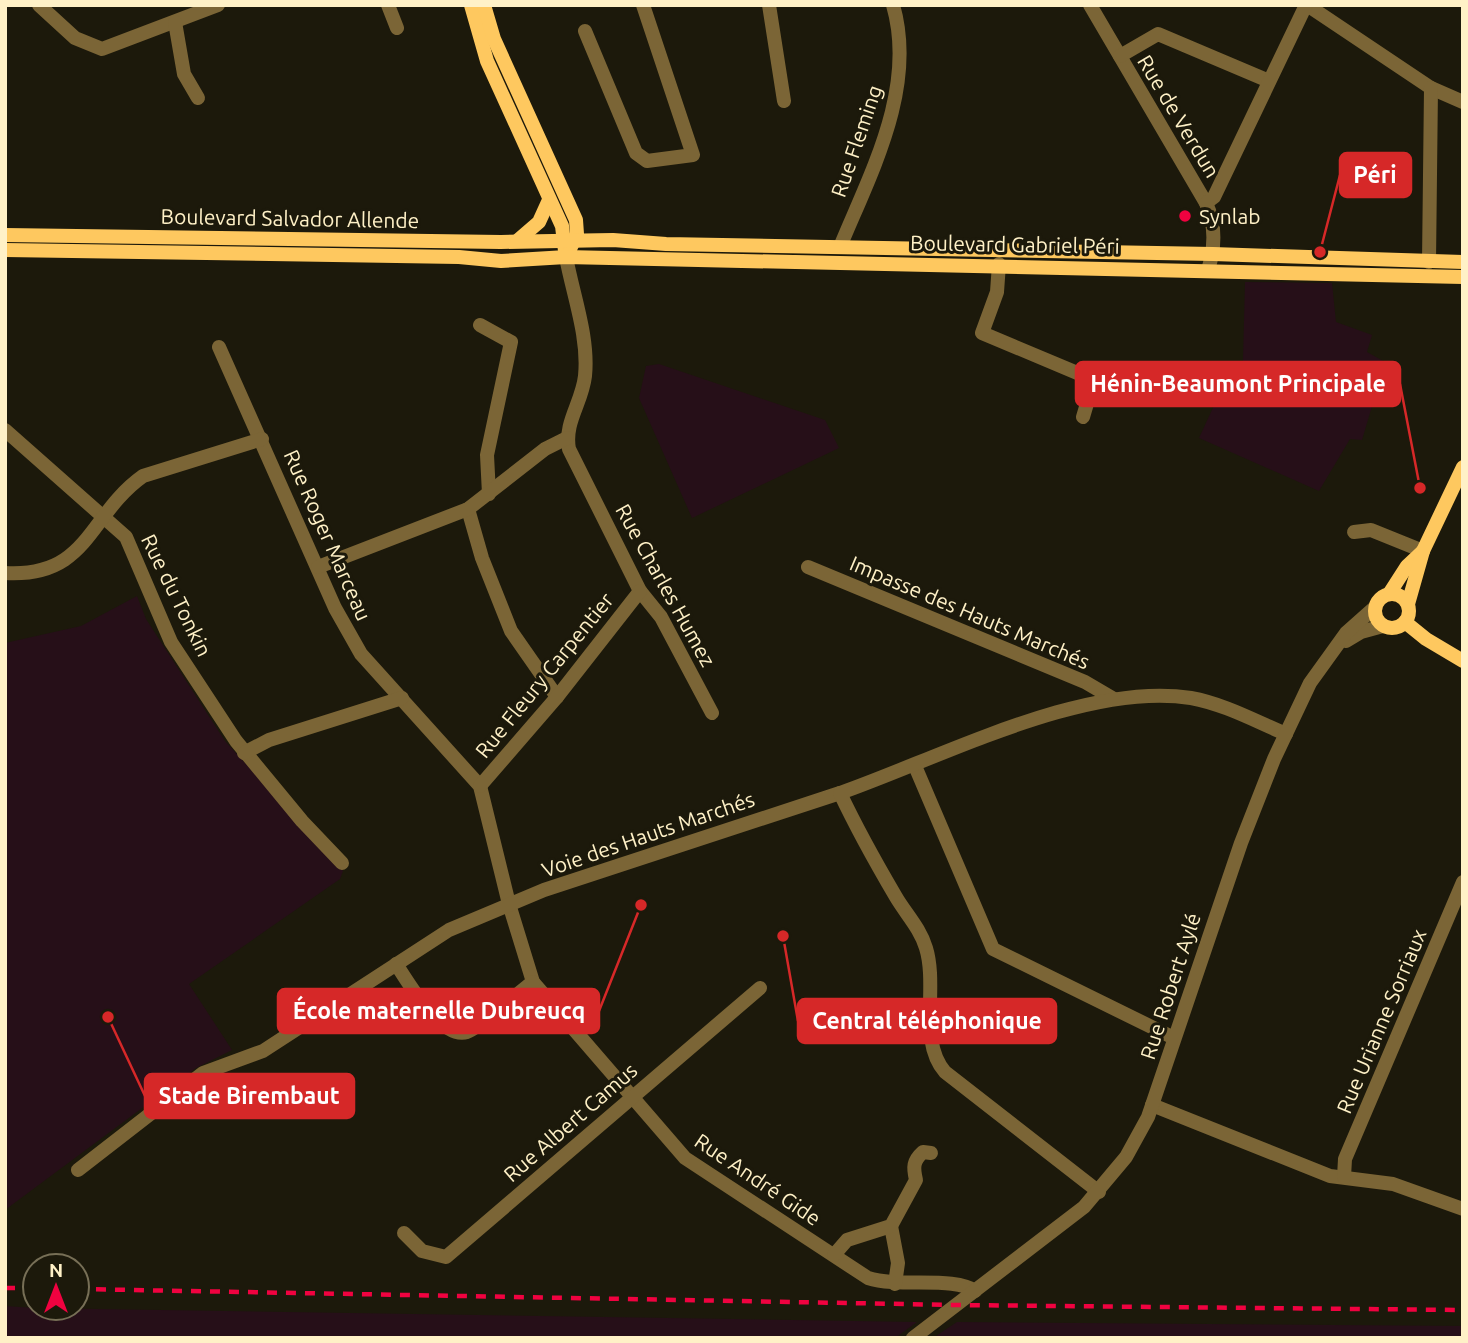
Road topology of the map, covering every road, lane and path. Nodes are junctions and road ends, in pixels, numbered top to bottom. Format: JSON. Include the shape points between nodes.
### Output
{"nodes":[{"id":1,"x":39,"y":5,"type":"edge"},
{"id":2,"x":218,"y":5,"type":"edge"},
{"id":3,"x":388,"y":5,"type":"edge"},
{"id":4,"x":471,"y":5,"type":"edge"},
{"id":5,"x":484,"y":5,"type":"edge"},
{"id":6,"x":643,"y":5,"type":"edge"},
{"id":7,"x":769,"y":5,"type":"edge"},
{"id":8,"x":893,"y":5,"type":"edge"},
{"id":9,"x":1090,"y":5,"type":"edge"},
{"id":10,"x":1307,"y":5,"type":"edge"},
{"id":11,"x":175,"y":22,"type":"junction"},
{"id":12,"x":397,"y":27,"type":"dead end"},
{"id":13,"x":585,"y":31,"type":"dead end"},
{"id":14,"x":1120,"y":56,"type":"junction"},
{"id":15,"x":1269,"y":80,"type":"junction"},
{"id":16,"x":1431,"y":88,"type":"junction"},
{"id":17,"x":198,"y":98,"type":"dead end"},
{"id":18,"x":784,"y":101,"type":"dead end"},
{"id":19,"x":1463,"y":102,"type":"edge"},
{"id":20,"x":550,"y":200,"type":"junction"},
{"id":21,"x":1206,"y":202,"type":"junction"},
{"id":22,"x":5,"y":235,"type":"edge"},
{"id":23,"x":517,"y":242,"type":"junction"},
{"id":24,"x":569,"y":242,"type":"junction"},
{"id":25,"x":839,"y":247,"type":"junction"},
{"id":26,"x":5,"y":250,"type":"edge"},
{"id":27,"x":1213,"y":254,"type":"junction"},
{"id":28,"x":566,"y":257,"type":"junction"},
{"id":29,"x":1429,"y":262,"type":"junction"},
{"id":30,"x":1463,"y":262,"type":"edge"},
{"id":31,"x":999,"y":264,"type":"junction"},
{"id":32,"x":1208,"y":270,"type":"junction"},
{"id":33,"x":1463,"y":277,"type":"edge"},
{"id":34,"x":480,"y":325,"type":"dead end"},
{"id":35,"x":219,"y":347,"type":"dead end"},
{"id":36,"x":1083,"y":417,"type":"dead end"},
{"id":37,"x":5,"y":430,"type":"edge"},
{"id":38,"x":567,"y":438,"type":"junction"},
{"id":39,"x":262,"y":439,"type":"junction"},
{"id":40,"x":1463,"y":467,"type":"edge"},
{"id":41,"x":489,"y":494,"type":"junction"},
{"id":42,"x":468,"y":509,"type":"junction"},
{"id":43,"x":104,"y":518,"type":"junction"},
{"id":44,"x":1354,"y":532,"type":"dead end"},
{"id":45,"x":1423,"y":551,"type":"junction"},
{"id":46,"x":318,"y":567,"type":"junction"},
{"id":47,"x":808,"y":567,"type":"dead end"},
{"id":48,"x":5,"y":573,"type":"edge"},
{"id":49,"x":640,"y":591,"type":"junction"},
{"id":50,"x":1389,"y":594,"type":"junction"},
{"id":51,"x":1408,"y":604,"type":"junction"},
{"id":52,"x":1373,"y":609,"type":"junction"},
{"id":53,"x":1405,"y":622,"type":"junction"},
{"id":54,"x":1383,"y":626,"type":"junction"},
{"id":55,"x":1340,"y":646,"type":"junction"},
{"id":56,"x":1463,"y":662,"type":"edge"},
{"id":57,"x":557,"y":697,"type":"junction"},
{"id":58,"x":402,"y":698,"type":"junction"},
{"id":59,"x":1114,"y":699,"type":"junction"},
{"id":60,"x":712,"y":713,"type":"dead end"},
{"id":61,"x":1286,"y":734,"type":"junction"},
{"id":62,"x":244,"y":752,"type":"junction"},
{"id":63,"x":915,"y":766,"type":"junction"},
{"id":64,"x":480,"y":786,"type":"junction"},
{"id":65,"x":840,"y":793,"type":"junction"},
{"id":66,"x":342,"y":863,"type":"dead end"},
{"id":67,"x":1463,"y":882,"type":"edge"},
{"id":68,"x":509,"y":904,"type":"junction"},
{"id":69,"x":396,"y":964,"type":"junction"},
{"id":70,"x":533,"y":982,"type":"junction"},
{"id":71,"x":760,"y":988,"type":"dead end"},
{"id":72,"x":1174,"y":1038,"type":"junction"},
{"id":73,"x":631,"y":1097,"type":"junction"},
{"id":74,"x":1152,"y":1105,"type":"junction"},
{"id":75,"x":930,"y":1153,"type":"dead end"},
{"id":76,"x":78,"y":1170,"type":"dead end"},
{"id":77,"x":1344,"y":1177,"type":"junction"},
{"id":78,"x":1099,"y":1192,"type":"junction"},
{"id":79,"x":1463,"y":1209,"type":"edge"},
{"id":80,"x":891,"y":1226,"type":"junction"},
{"id":81,"x":404,"y":1233,"type":"dead end"},
{"id":82,"x":834,"y":1255,"type":"junction"},
{"id":83,"x":895,"y":1284,"type":"junction"},
{"id":84,"x":975,"y":1290,"type":"junction"},
{"id":85,"x":913,"y":1338,"type":"edge"}],
"edges":[{"from":1,"to":11,"type":"street","via":[[75,38],[102,49]]},
{"from":2,"to":11,"type":"street"},
{"from":3,"to":12,"type":"street"},
{"from":4,"to":20,"type":"main road","via":[[487,61]]},
{"from":5,"to":24,"type":"main road","via":[[494,38],[576,220],[577,234]]},
{"from":6,"to":13,"type":"street","via":[[693,155],[647,162],[640,157]]},
{"from":7,"to":18,"type":"street"},
{"from":8,"to":25,"type":"street","name":"Rue Fleming","via":[[900,37],[892,114]]},
{"from":9,"to":14,"type":"street","name":"Rue de Verdun"},
{"from":10,"to":15,"type":"street"},
{"from":10,"to":16,"type":"street"},
{"from":11,"to":17,"type":"street","via":[[184,74]]},
{"from":14,"to":15,"type":"street","via":[[1158,34]]},
{"from":14,"to":21,"type":"street","name":"Rue de Verdun"},
{"from":15,"to":21,"type":"street","via":[[1214,197]]},
{"from":16,"to":19,"type":"street"},
{"from":16,"to":29,"type":"street"},
{"from":20,"to":23,"type":"main road","via":[[539,222]]},
{"from":20,"to":24,"type":"main road"},
{"from":21,"to":27,"type":"street","name":"Rue de Verdun","via":[[1213,225]]},
{"from":22,"to":23,"type":"main road","name":"Boulevard Salvador Allende"},
{"from":23,"to":24,"type":"main road","name":"Boulevard Salvador Allende"},
{"from":24,"to":25,"type":"main road","name":"Boulevard Gabriel Péri"},
{"from":24,"to":28,"type":"main road"},
{"from":25,"to":27,"type":"main road","name":"Boulevard Gabriel Péri"},
{"from":26,"to":28,"type":"main road","name":"Boulevard Salvador Allende","via":[[496,261]]},
{"from":27,"to":29,"type":"main road","name":"Boulevard Gabriel Péri"},
{"from":27,"to":32,"type":"street"},
{"from":28,"to":31,"type":"main road","name":"Boulevard Gabriel Péri"},
{"from":28,"to":38,"type":"street","via":[[586,359],[585,379]]},
{"from":29,"to":30,"type":"main road","name":"Boulevard Gabriel Péri"},
{"from":31,"to":32,"type":"main road","name":"Boulevard Gabriel Péri"},
{"from":31,"to":36,"type":"street","via":[[997,292],[982,334],[1094,380]]},
{"from":32,"to":33,"type":"main road","name":"Boulevard Gabriel Péri"},
{"from":34,"to":41,"type":"street","via":[[511,342],[487,456]]},
{"from":35,"to":39,"type":"street","name":"Rue Roger Marceau"},
{"from":37,"to":43,"type":"street","name":"Rue du Tonkin"},
{"from":38,"to":41,"type":"street","via":[[545,449]]},
{"from":38,"to":49,"type":"street","name":"Rue Charles Humez"},
{"from":39,"to":43,"type":"street","via":[[143,476],[129,485]]},
{"from":39,"to":46,"type":"street","name":"Rue Roger Marceau"},
{"from":40,"to":45,"type":"main road"},
{"from":41,"to":42,"type":"street"},
{"from":42,"to":46,"type":"street"},
{"from":42,"to":57,"type":"street","via":[[511,631]]},
{"from":43,"to":48,"type":"street","via":[[60,565],[32,573]]},
{"from":43,"to":62,"type":"street","name":"Rue du Tonkin","via":[[133,548],[171,642]]},
{"from":44,"to":45,"type":"street","via":[[1371,530]]},
{"from":45,"to":50,"type":"main road"},
{"from":45,"to":51,"type":"main road"},
{"from":46,"to":58,"type":"street","name":"Rue Roger Marceau","via":[[361,654]]},
{"from":47,"to":59,"type":"street","name":"Impasse des Hauts Marchés","via":[[1085,682]]},
{"from":49,"to":57,"type":"street","name":"Rue Fleury Carpentier"},
{"from":49,"to":60,"type":"street","name":"Rue Charles Humez","via":[[661,617]]},
{"from":50,"to":51,"type":"main road"},
{"from":50,"to":52,"type":"main road","via":[[1378,599]]},
{"from":51,"to":53,"type":"main road"},
{"from":52,"to":54,"type":"main road"},
{"from":52,"to":55,"type":"street","name":"Rue Robert Aylé"},
{"from":53,"to":54,"type":"main road","via":[[1394,628]]},
{"from":53,"to":56,"type":"main road"},
{"from":54,"to":55,"type":"street","name":"Rue Robert Aylé","via":[[1361,632]]},
{"from":55,"to":61,"type":"street","name":"Rue Robert Aylé","via":[[1310,683]]},
{"from":57,"to":64,"type":"street","name":"Rue Fleury Carpentier"},
{"from":58,"to":62,"type":"street"},
{"from":58,"to":64,"type":"street","name":"Rue Roger Marceau"},
{"from":59,"to":61,"type":"street","name":"Voie des Hauts Marchés","via":[[1192,698]]},
{"from":59,"to":63,"type":"street","name":"Voie des Hauts Marchés","via":[[1041,717]]},
{"from":61,"to":72,"type":"street","name":"Rue Robert Aylé","via":[[1241,843]]},
{"from":62,"to":66,"type":"street","name":"Rue du Tonkin"},
{"from":63,"to":65,"type":"street","name":"Voie des Hauts Marchés"},
{"from":63,"to":72,"type":"street","via":[[993,949]]},
{"from":64,"to":68,"type":"street","name":"Rue André Gide"},
{"from":65,"to":68,"type":"street","name":"Voie des Hauts Marchés"},
{"from":65,"to":78,"type":"street","via":[[863,842],[926,947],[933,986],[930,1032],[935,1061]]},
{"from":67,"to":77,"type":"street","name":"Rue Urianne Sorriaux","via":[[1345,1159]]},
{"from":68,"to":69,"type":"street","name":"Voie des Hauts Marchés","via":[[449,930]]},
{"from":68,"to":70,"type":"street","name":"Rue André Gide"},
{"from":69,"to":70,"type":"street","via":[[439,1023],[451,1032],[467,1032]]},
{"from":69,"to":76,"type":"street","name":"Voie des Hauts Marchés","via":[[263,1051],[203,1073]]},
{"from":70,"to":73,"type":"street","name":"Rue André Gide"},
{"from":71,"to":73,"type":"street","name":"Rue Albert Camus"},
{"from":72,"to":74,"type":"street","name":"Rue Robert Aylé"},
{"from":73,"to":81,"type":"street","name":"Rue Albert Camus","via":[[446,1257],[422,1251]]},
{"from":73,"to":82,"type":"street","name":"Rue André Gide","via":[[685,1158]]},
{"from":74,"to":77,"type":"street","via":[[1330,1176]]},
{"from":74,"to":78,"type":"street","name":"Rue Robert Aylé","via":[[1126,1157]]},
{"from":75,"to":80,"type":"street","via":[[916,1158],[916,1180]]},
{"from":77,"to":79,"type":"street","via":[[1393,1184]]},
{"from":78,"to":84,"type":"street","name":"Rue Robert Aylé"},
{"from":80,"to":82,"type":"street","via":[[847,1240]]},
{"from":80,"to":83,"type":"street","via":[[898,1263]]},
{"from":82,"to":83,"type":"street","name":"Rue André Gide","via":[[868,1278]]},
{"from":83,"to":84,"type":"street","name":"Rue André Gide","via":[[963,1283]]},
{"from":84,"to":85,"type":"street","name":"Rue Robert Aylé"}]}
